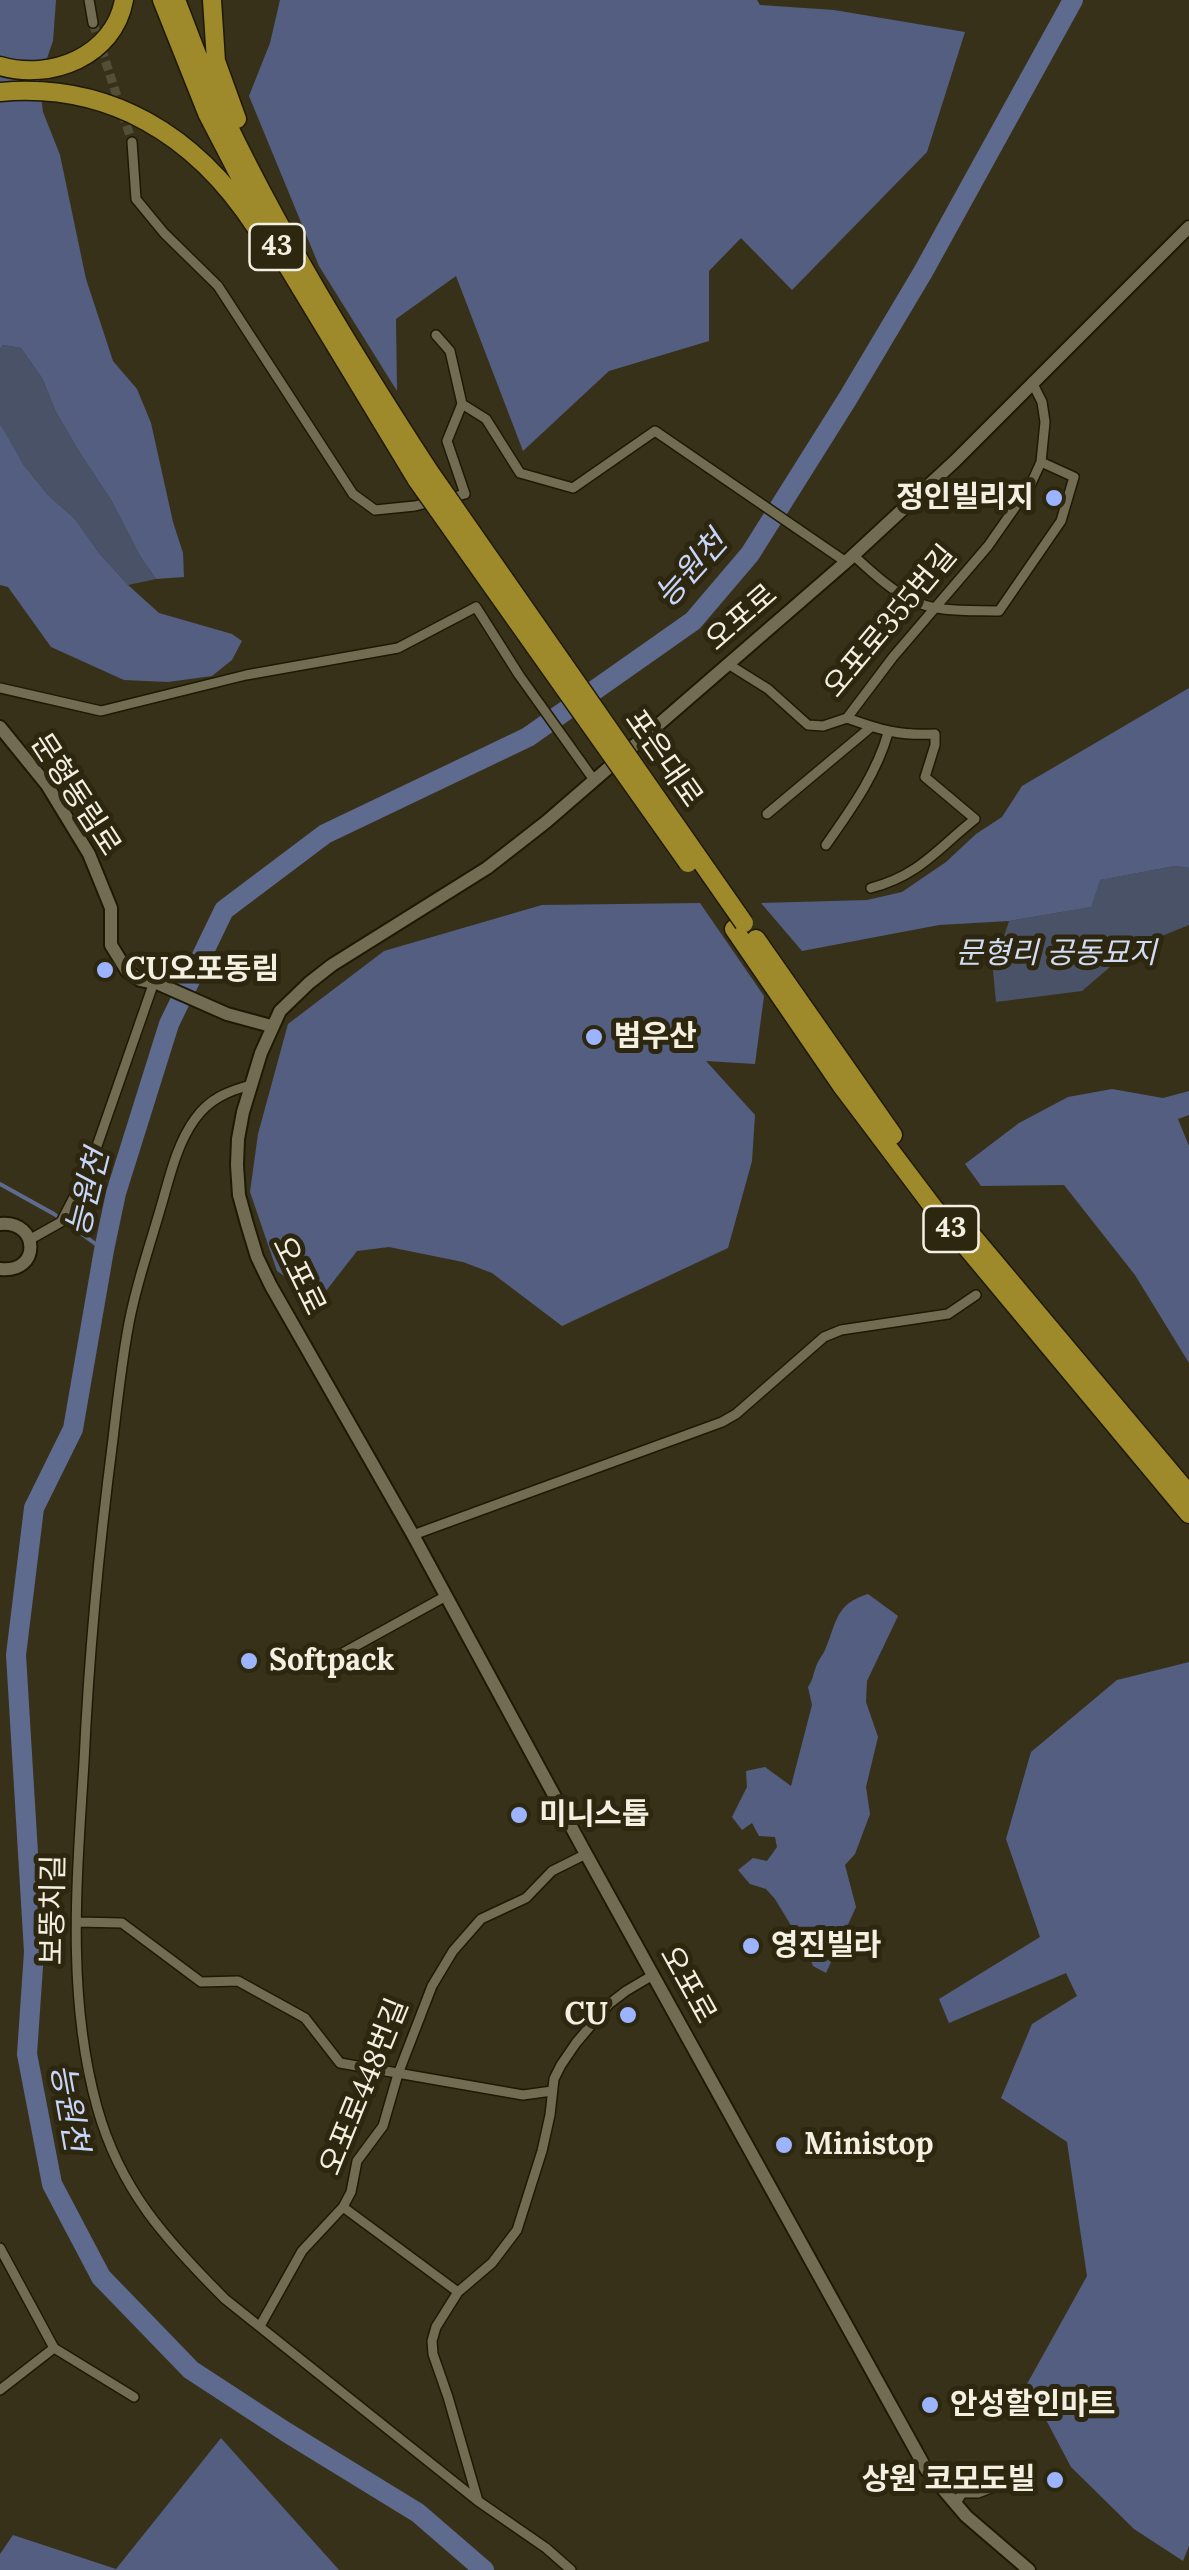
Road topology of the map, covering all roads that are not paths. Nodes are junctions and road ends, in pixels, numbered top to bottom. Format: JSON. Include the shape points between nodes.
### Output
{"nodes":[{"id":1,"x":89,"y":0,"type":"edge"},
{"id":2,"x":124,"y":0,"type":"edge"},
{"id":3,"x":162,"y":0,"type":"edge"},
{"id":4,"x":176,"y":0,"type":"edge"},
{"id":5,"x":212,"y":0,"type":"edge"},
{"id":6,"x":93,"y":23,"type":"tunnel mouth"},
{"id":7,"x":0,"y":66,"type":"edge"},
{"id":8,"x":0,"y":92,"type":"edge"},
{"id":9,"x":132,"y":142,"type":"tunnel mouth"},
{"id":10,"x":274,"y":212,"type":"junction"},
{"id":11,"x":1189,"y":227,"type":"edge"},
{"id":12,"x":436,"y":335,"type":"dead end"},
{"id":13,"x":340,"y":354,"type":"junction"},
{"id":14,"x":1032,"y":382,"type":"junction"},
{"id":15,"x":462,"y":404,"type":"junction"},
{"id":16,"x":1041,"y":462,"type":"junction"},
{"id":17,"x":423,"y":475,"type":"junction"},
{"id":18,"x":850,"y":558,"type":"junction"},
{"id":19,"x":935,"y":608,"type":"junction"},
{"id":20,"x":728,"y":664,"type":"junction"},
{"id":21,"x":0,"y":688,"type":"edge"},
{"id":22,"x":848,"y":718,"type":"junction"},
{"id":23,"x":0,"y":727,"type":"edge"},
{"id":24,"x":871,"y":727,"type":"junction"},
{"id":25,"x":888,"y":733,"type":"junction"},
{"id":26,"x":594,"y":780,"type":"junction"},
{"id":27,"x":767,"y":814,"type":"dead end"},
{"id":28,"x":826,"y":844,"type":"dead end"},
{"id":29,"x":871,"y":888,"type":"dead end"},
{"id":30,"x":739,"y":926,"type":"junction"},
{"id":31,"x":156,"y":983,"type":"junction"},
{"id":32,"x":272,"y":1026,"type":"junction"},
{"id":33,"x":251,"y":1085,"type":"junction"},
{"id":34,"x":0,"y":1224,"type":"edge"},
{"id":35,"x":29,"y":1240,"type":"junction"},
{"id":36,"x":1,"y":1274,"type":"edge"},
{"id":37,"x":976,"y":1295,"type":"dead end"},
{"id":38,"x":1189,"y":1494,"type":"edge"},
{"id":39,"x":1189,"y":1514,"type":"edge"},
{"id":40,"x":414,"y":1535,"type":"junction"},
{"id":41,"x":446,"y":1596,"type":"junction"},
{"id":42,"x":323,"y":1664,"type":"dead end"},
{"id":43,"x":586,"y":1854,"type":"junction"},
{"id":44,"x":77,"y":1922,"type":"junction"},
{"id":45,"x":654,"y":1975,"type":"junction"},
{"id":46,"x":398,"y":2074,"type":"junction"},
{"id":47,"x":552,"y":2091,"type":"junction"},
{"id":48,"x":344,"y":2207,"type":"junction"},
{"id":49,"x":0,"y":2248,"type":"edge"},
{"id":50,"x":458,"y":2292,"type":"junction"},
{"id":51,"x":260,"y":2326,"type":"junction"},
{"id":52,"x":54,"y":2348,"type":"junction"},
{"id":53,"x":0,"y":2390,"type":"edge"},
{"id":54,"x":134,"y":2397,"type":"dead end"},
{"id":55,"x":994,"y":2487,"type":"dead end"},
{"id":56,"x":478,"y":2501,"type":"junction"},
{"id":57,"x":955,"y":2506,"type":"junction"},
{"id":58,"x":571,"y":2570,"type":"edge"},
{"id":59,"x":1029,"y":2570,"type":"edge"}],
"edges":[{"from":1,"to":6,"type":"street"},
{"from":2,"to":7,"type":"highway","via":[[108,35],[80,59],[46,70]]},
{"from":3,"to":13,"type":"highway","number":"43","via":[[207,113]]},
{"from":4,"to":10,"type":"highway","number":"43","via":[[215,98]]},
{"from":5,"to":10,"type":"highway","via":[[216,61]]},
{"from":8,"to":13,"type":"highway","via":[[44,91],[102,102],[184,146],[240,203]]},
{"from":9,"to":15,"type":"street","via":[[136,199],[218,286],[354,494],[375,510],[465,494],[447,441]]},
{"from":10,"to":17,"type":"highway","number":"43"},
{"from":11,"to":14,"type":"street","name":"오포로"},
{"from":12,"to":15,"type":"street","via":[[450,351]]},
{"from":13,"to":17,"type":"highway","number":"43"},
{"from":14,"to":16,"type":"street","name":"오포로355번길","via":[[1046,422]]},
{"from":14,"to":18,"type":"street","name":"오포로"},
{"from":15,"to":18,"type":"street","via":[[486,419],[520,473],[573,488],[655,431]]},
{"from":16,"to":19,"type":"street","name":"오포로355번길","via":[[988,546]]},
{"from":16,"to":19,"type":"street","via":[[1074,477],[1061,522],[999,612]]},
{"from":17,"to":30,"type":"highway","number":"43","bridge":true},
{"from":18,"to":19,"type":"street","via":[[912,601]]},
{"from":18,"to":20,"type":"street","name":"오포로"},
{"from":19,"to":22,"type":"street","name":"오포로355번길"},
{"from":20,"to":22,"type":"street","name":"오포로355번길","via":[[808,725]]},
{"from":20,"to":26,"type":"street","name":"오포로"},
{"from":21,"to":26,"type":"street","via":[[102,711],[398,648],[476,606]]},
{"from":22,"to":24,"type":"street"},
{"from":23,"to":31,"type":"street","name":"문형동림로","via":[[47,785],[89,854],[111,908],[110,945],[127,971]]},
{"from":24,"to":25,"type":"street"},
{"from":24,"to":27,"type":"street"},
{"from":25,"to":28,"type":"street","via":[[861,794]]},
{"from":25,"to":29,"type":"street","via":[[934,734],[925,778],[975,819],[909,875]]},
{"from":26,"to":32,"type":"street","name":"오포로","via":[[486,868],[308,982]]},
{"from":30,"to":38,"type":"highway","number":"43","via":[[920,1174]]},
{"from":30,"to":39,"type":"highway","number":"43","via":[[842,1085],[933,1207]]},
{"from":31,"to":32,"type":"street","name":"문형동림로"},
{"from":31,"to":35,"type":"street","via":[[90,1166],[61,1222]]},
{"from":32,"to":33,"type":"street","name":"오포로"},
{"from":33,"to":40,"type":"street","name":"오포로","via":[[237,1165],[258,1257]]},
{"from":33,"to":44,"type":"street","name":"보뚱치길","via":[[209,1103],[182,1142],[127,1333],[92,1617]]},
{"from":34,"to":35,"type":"street","via":[[20,1227]]},
{"from":35,"to":36,"type":"street","via":[[24,1263]]},
{"from":37,"to":40,"type":"street","via":[[948,1314],[824,1336],[722,1422]]},
{"from":40,"to":41,"type":"street","name":"오포로"},
{"from":41,"to":42,"type":"street"},
{"from":41,"to":43,"type":"street","name":"오포로"},
{"from":43,"to":45,"type":"street","name":"오포로"},
{"from":43,"to":46,"type":"street","name":"오포로448번길","via":[[468,1931],[432,1986]]},
{"from":44,"to":46,"type":"street","via":[[122,1923],[201,1982],[238,1981],[305,2018],[340,2063]]},
{"from":44,"to":51,"type":"street","name":"보뚱치길","via":[[81,2026],[112,2150],[160,2231]]},
{"from":45,"to":47,"type":"street","via":[[597,2017],[561,2065]]},
{"from":45,"to":57,"type":"street","name":"오포로","via":[[913,2446]]},
{"from":46,"to":47,"type":"street","via":[[522,2096]]},
{"from":46,"to":48,"type":"street","name":"오포로448번길","via":[[383,2126],[357,2161]]},
{"from":47,"to":50,"type":"street","via":[[517,2230]]},
{"from":48,"to":50,"type":"street"},
{"from":48,"to":51,"type":"street","name":"오포로448번길","via":[[302,2251]]},
{"from":49,"to":52,"type":"street"},
{"from":50,"to":56,"type":"street","via":[[436,2327],[433,2354]]},
{"from":51,"to":56,"type":"street","name":"보뚱치길"},
{"from":52,"to":53,"type":"street"},
{"from":52,"to":54,"type":"street"},
{"from":55,"to":57,"type":"street","via":[[962,2493]]},
{"from":56,"to":58,"type":"street","name":"보뚱치길"},
{"from":57,"to":59,"type":"street","name":"오포로"}]}
